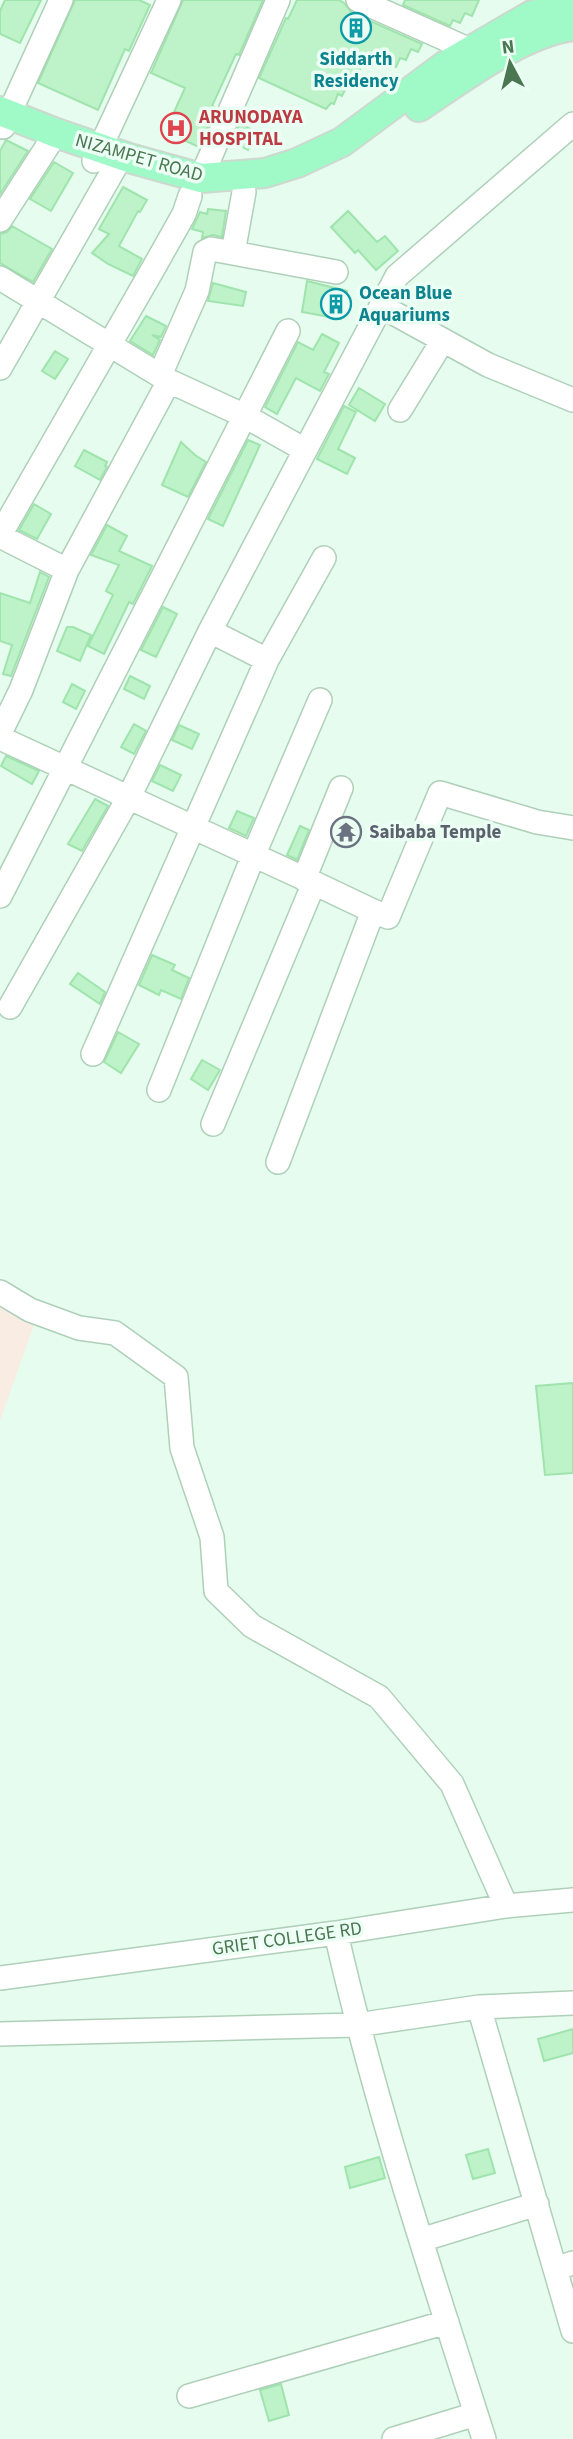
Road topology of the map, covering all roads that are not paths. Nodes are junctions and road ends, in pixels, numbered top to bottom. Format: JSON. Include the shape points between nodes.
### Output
{"nodes":[{"id":1,"x":61,"y":0,"type":"edge"},
{"id":2,"x":169,"y":0,"type":"edge"},
{"id":3,"x":278,"y":0,"type":"edge"},
{"id":4,"x":358,"y":0,"type":"edge"},
{"id":5,"x":387,"y":6,"type":"edge"},
{"id":6,"x":528,"y":8,"type":"edge"},
{"id":7,"x":573,"y":8,"type":"edge"},
{"id":8,"x":573,"y":26,"type":"edge"},
{"id":9,"x":470,"y":50,"type":"junction"},
{"id":10,"x":3,"y":120,"type":"edge"},
{"id":11,"x":573,"y":124,"type":"edge"},
{"id":12,"x":53,"y":139,"type":"junction"},
{"id":13,"x":108,"y":159,"type":"junction"},
{"id":14,"x":196,"y":187,"type":"junction"},
{"id":15,"x":244,"y":192,"type":"junction"},
{"id":16,"x":0,"y":220,"type":"edge"},
{"id":17,"x":233,"y":253,"type":"junction"},
{"id":18,"x":336,"y":272,"type":"dead end"},
{"id":19,"x":0,"y":278,"type":"edge"},
{"id":20,"x":39,"y":301,"type":"junction"},
{"id":21,"x":381,"y":306,"type":"junction"},
{"id":22,"x":288,"y":331,"type":"dead end"},
{"id":23,"x":443,"y":340,"type":"junction"},
{"id":24,"x":110,"y":345,"type":"junction"},
{"id":25,"x":0,"y":368,"type":"edge"},
{"id":26,"x":164,"y":378,"type":"junction"},
{"id":27,"x":573,"y":400,"type":"edge"},
{"id":28,"x":400,"y":410,"type":"dead end"},
{"id":29,"x":245,"y":416,"type":"junction"},
{"id":30,"x":305,"y":450,"type":"junction"},
{"id":31,"x":0,"y":535,"type":"edge"},
{"id":32,"x":324,"y":558,"type":"dead end"},
{"id":33,"x":67,"y":570,"type":"junction"},
{"id":34,"x":210,"y":631,"type":"junction"},
{"id":35,"x":267,"y":660,"type":"junction"},
{"id":36,"x":10,"y":686,"type":"edge"},
{"id":37,"x":320,"y":700,"type":"dead end"},
{"id":38,"x":0,"y":733,"type":"edge"},
{"id":39,"x":0,"y":738,"type":"edge"},
{"id":40,"x":65,"y":768,"type":"junction"},
{"id":41,"x":341,"y":788,"type":"dead end"},
{"id":42,"x":129,"y":797,"type":"junction"},
{"id":43,"x":193,"y":827,"type":"junction"},
{"id":44,"x":573,"y":828,"type":"edge"},
{"id":45,"x":254,"y":855,"type":"junction"},
{"id":46,"x":309,"y":881,"type":"junction"},
{"id":47,"x":0,"y":896,"type":"edge"},
{"id":48,"x":373,"y":911,"type":"junction"},
{"id":49,"x":10,"y":1007,"type":"dead end"},
{"id":50,"x":93,"y":1054,"type":"dead end"},
{"id":51,"x":159,"y":1090,"type":"dead end"},
{"id":52,"x":213,"y":1124,"type":"dead end"},
{"id":53,"x":278,"y":1162,"type":"dead end"},
{"id":54,"x":0,"y":1292,"type":"edge"},
{"id":55,"x":573,"y":1900,"type":"edge"},
{"id":56,"x":506,"y":1906,"type":"junction"},
{"id":57,"x":336,"y":1933,"type":"junction"},
{"id":58,"x":0,"y":1978,"type":"edge"},
{"id":59,"x":573,"y":2003,"type":"edge"},
{"id":60,"x":480,"y":2007,"type":"junction"},
{"id":61,"x":357,"y":2025,"type":"junction"},
{"id":62,"x":0,"y":2034,"type":"edge"},
{"id":63,"x":537,"y":2204,"type":"junction"},
{"id":64,"x":421,"y":2240,"type":"junction"},
{"id":65,"x":564,"y":2266,"type":"edge"},
{"id":66,"x":447,"y":2322,"type":"junction"},
{"id":67,"x":573,"y":2332,"type":"edge"},
{"id":68,"x":189,"y":2396,"type":"dead end"},
{"id":69,"x":476,"y":2414,"type":"junction"},
{"id":70,"x":394,"y":2439,"type":"edge"},
{"id":71,"x":484,"y":2439,"type":"edge"}],
"edges":[{"from":1,"to":10,"type":"street"},
{"from":2,"to":13,"type":"street"},
{"from":3,"to":14,"type":"street"},
{"from":4,"to":5,"type":"street"},
{"from":5,"to":9,"type":"street"},
{"from":6,"to":7,"type":"main road","name":"NIZAMPET ROAD"},
{"from":6,"to":9,"type":"main road","name":"NIZAMPET ROAD"},
{"from":8,"to":15,"type":"main road","name":"NIZAMPET ROAD","via":[[554,29],[487,62],[342,156],[300,177]]},
{"from":9,"to":14,"type":"main road","name":"NIZAMPET ROAD","via":[[342,142],[265,173],[222,178]]},
{"from":10,"to":12,"type":"main road","name":"NIZAMPET ROAD"},
{"from":11,"to":21,"type":"street","via":[[397,276]]},
{"from":12,"to":13,"type":"main road","name":"NIZAMPET ROAD"},
{"from":12,"to":16,"type":"street"},
{"from":13,"to":14,"type":"main road","name":"NIZAMPET ROAD"},
{"from":13,"to":20,"type":"street"},
{"from":14,"to":15,"type":"main road","name":"NIZAMPET ROAD"},
{"from":14,"to":24,"type":"street"},
{"from":15,"to":17,"type":"street"},
{"from":17,"to":18,"type":"street"},
{"from":17,"to":26,"type":"street","via":[[205,252],[197,291]]},
{"from":19,"to":20,"type":"street"},
{"from":20,"to":24,"type":"street"},
{"from":20,"to":25,"type":"street"},
{"from":21,"to":23,"type":"street"},
{"from":21,"to":30,"type":"street"},
{"from":22,"to":29,"type":"street"},
{"from":23,"to":27,"type":"street","via":[[488,365]]},
{"from":23,"to":28,"type":"street"},
{"from":24,"to":26,"type":"street"},
{"from":24,"to":31,"type":"street"},
{"from":26,"to":29,"type":"street"},
{"from":26,"to":33,"type":"street"},
{"from":29,"to":30,"type":"street"},
{"from":29,"to":40,"type":"street"},
{"from":30,"to":34,"type":"street"},
{"from":31,"to":33,"type":"street"},
{"from":32,"to":35,"type":"street"},
{"from":33,"to":36,"type":"street"},
{"from":34,"to":35,"type":"street"},
{"from":34,"to":42,"type":"street"},
{"from":35,"to":43,"type":"street"},
{"from":36,"to":38,"type":"street"},
{"from":37,"to":45,"type":"street"},
{"from":39,"to":40,"type":"street"},
{"from":40,"to":42,"type":"street"},
{"from":40,"to":47,"type":"street"},
{"from":41,"to":46,"type":"street"},
{"from":42,"to":43,"type":"street"},
{"from":42,"to":49,"type":"street"},
{"from":43,"to":45,"type":"street"},
{"from":43,"to":50,"type":"street"},
{"from":44,"to":48,"type":"street","via":[[440,793],[388,917]]},
{"from":45,"to":46,"type":"street"},
{"from":45,"to":51,"type":"street"},
{"from":46,"to":48,"type":"street"},
{"from":46,"to":52,"type":"street"},
{"from":48,"to":53,"type":"street"},
{"from":54,"to":56,"type":"street","via":[[30,1310],[79,1328],[115,1333],[176,1377],[182,1448],[212,1537],[216,1591],[252,1626],[379,1697],[452,1784]]},
{"from":55,"to":56,"type":"street","name":"GRIET COLLEGE RD"},
{"from":56,"to":57,"type":"street","name":"GRIET COLLEGE RD"},
{"from":57,"to":58,"type":"street","name":"GRIET COLLEGE RD"},
{"from":57,"to":61,"type":"street"},
{"from":59,"to":60,"type":"street"},
{"from":60,"to":61,"type":"street"},
{"from":60,"to":63,"type":"street"},
{"from":61,"to":62,"type":"street"},
{"from":61,"to":64,"type":"street"},
{"from":63,"to":64,"type":"street"},
{"from":63,"to":65,"type":"street"},
{"from":64,"to":66,"type":"street"},
{"from":65,"to":67,"type":"street"},
{"from":66,"to":68,"type":"street"},
{"from":66,"to":69,"type":"street"},
{"from":69,"to":70,"type":"street"},
{"from":69,"to":71,"type":"street"}]}
